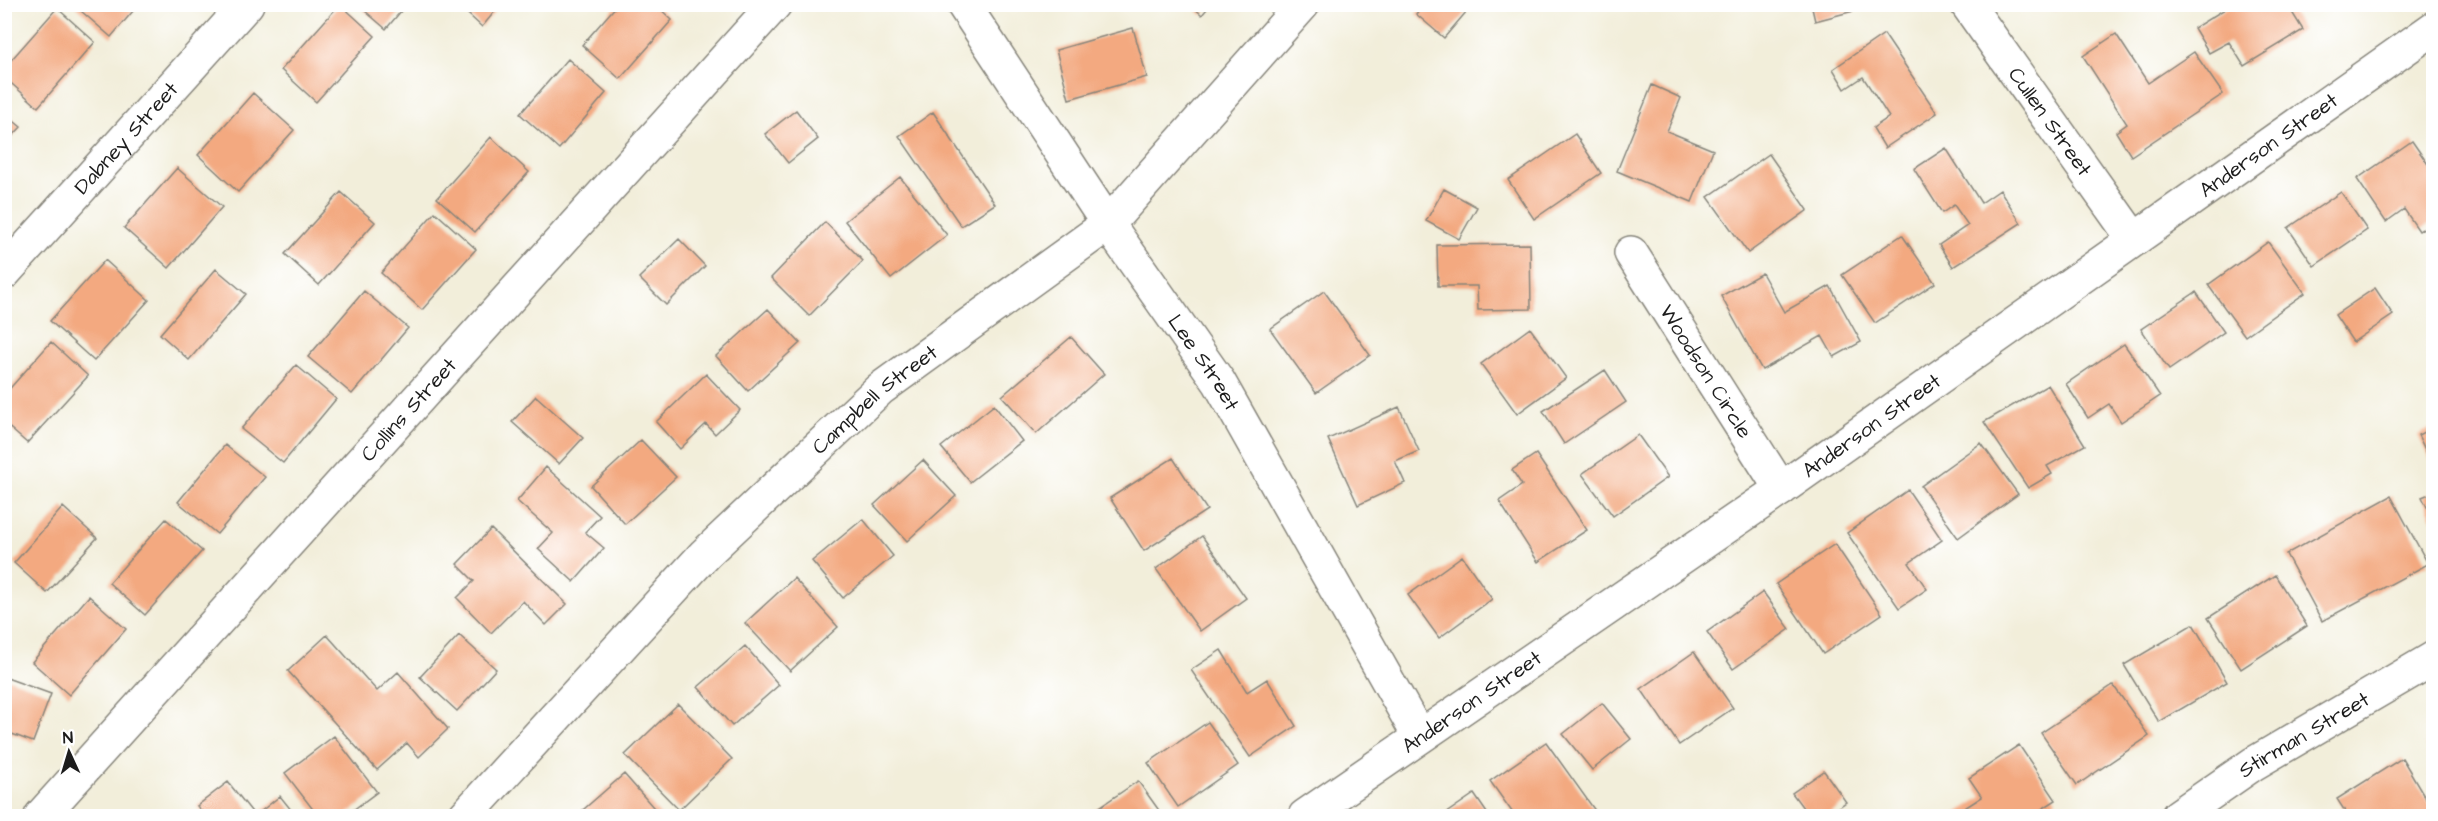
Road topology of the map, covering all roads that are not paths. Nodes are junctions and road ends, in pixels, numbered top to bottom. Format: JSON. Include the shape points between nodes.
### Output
{"nodes":[{"id":1,"x":247,"y":4,"type":"edge"},
{"id":2,"x":775,"y":4,"type":"edge"},
{"id":3,"x":963,"y":4,"type":"edge"},
{"id":4,"x":1303,"y":4,"type":"edge"},
{"id":5,"x":1967,"y":4,"type":"edge"},
{"id":6,"x":2433,"y":28,"type":"edge"},
{"id":7,"x":1108,"y":224,"type":"junction"},
{"id":8,"x":2133,"y":238,"type":"junction"},
{"id":9,"x":1631,"y":253,"type":"dead end"},
{"id":10,"x":4,"y":273,"type":"edge"},
{"id":11,"x":1780,"y":489,"type":"junction"},
{"id":12,"x":2433,"y":658,"type":"edge"},
{"id":13,"x":1419,"y":736,"type":"junction"},
{"id":14,"x":41,"y":816,"type":"edge"},
{"id":15,"x":465,"y":816,"type":"edge"},
{"id":16,"x":1305,"y":816,"type":"edge"},
{"id":17,"x":2178,"y":816,"type":"edge"}],
"edges":[{"from":1,"to":10,"type":"street","name":"Dabney Street"},
{"from":2,"to":14,"type":"street","name":"Collins Street"},
{"from":3,"to":7,"type":"street","name":"Lee Street"},
{"from":4,"to":7,"type":"street","name":"Campbell Street"},
{"from":5,"to":8,"type":"street","name":"Cullen Street"},
{"from":6,"to":8,"type":"street","name":"Anderson Street"},
{"from":7,"to":13,"type":"street","name":"Lee Street","via":[[1219,382]]},
{"from":7,"to":15,"type":"street","name":"Campbell Street","via":[[880,389],[705,554]]},
{"from":8,"to":11,"type":"street","name":"Anderson Street"},
{"from":9,"to":11,"type":"street","name":"Woodson Circle"},
{"from":11,"to":13,"type":"street","name":"Anderson Street"},
{"from":12,"to":17,"type":"street","name":"Stirman Street","via":[[2253,764]]},
{"from":13,"to":16,"type":"street","name":"Anderson Street"}]}
